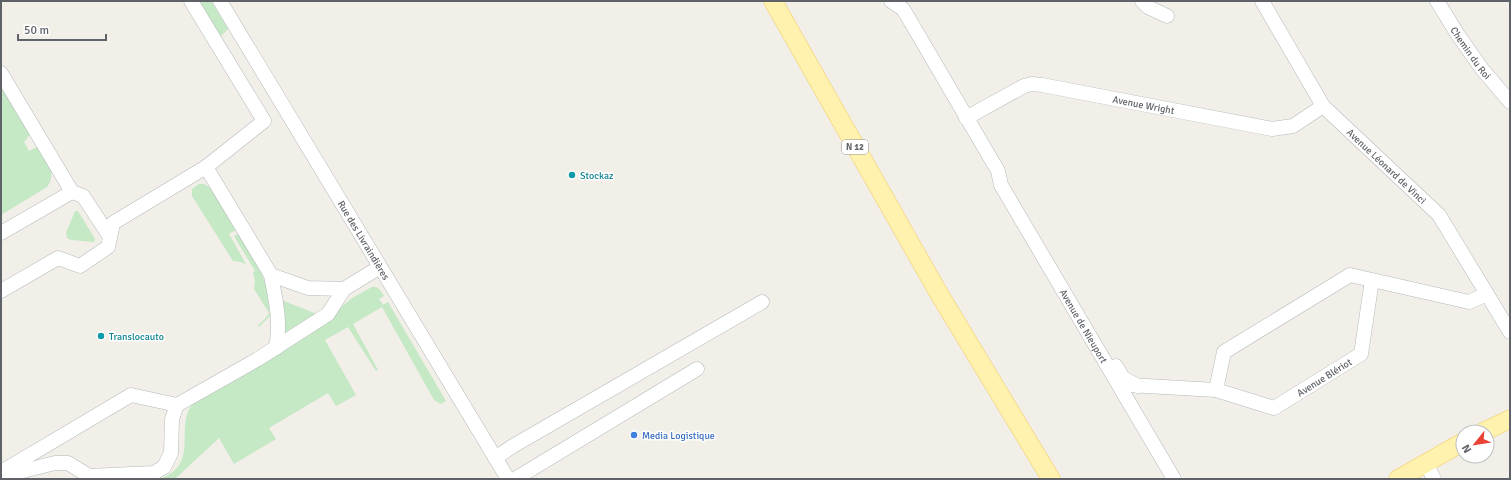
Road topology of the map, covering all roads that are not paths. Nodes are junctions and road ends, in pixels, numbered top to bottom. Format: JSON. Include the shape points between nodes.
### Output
{"nodes":[{"id":1,"x":191,"y":1,"type":"edge"},
{"id":2,"x":220,"y":1,"type":"edge"},
{"id":3,"x":773,"y":1,"type":"edge"},
{"id":4,"x":891,"y":1,"type":"edge"},
{"id":5,"x":1142,"y":1,"type":"edge"},
{"id":6,"x":1262,"y":1,"type":"edge"},
{"id":7,"x":1437,"y":1,"type":"edge"},
{"id":8,"x":1167,"y":16,"type":"dead end"},
{"id":9,"x":1,"y":73,"type":"edge"},
{"id":10,"x":1510,"y":102,"type":"edge"},
{"id":11,"x":1323,"y":106,"type":"junction"},
{"id":12,"x":966,"y":118,"type":"junction"},
{"id":13,"x":206,"y":167,"type":"junction"},
{"id":14,"x":998,"y":171,"type":"junction"},
{"id":15,"x":72,"y":192,"type":"junction"},
{"id":16,"x":1,"y":233,"type":"edge"},
{"id":17,"x":110,"y":237,"type":"junction"},
{"id":18,"x":380,"y":267,"type":"junction"},
{"id":19,"x":271,"y":275,"type":"junction"},
{"id":20,"x":1372,"y":280,"type":"junction"},
{"id":21,"x":344,"y":289,"type":"junction"},
{"id":22,"x":1,"y":292,"type":"edge"},
{"id":23,"x":1487,"y":294,"type":"junction"},
{"id":24,"x":762,"y":302,"type":"dead end"},
{"id":25,"x":1510,"y":332,"type":"edge"},
{"id":26,"x":276,"y":348,"type":"junction"},
{"id":27,"x":983,"y":364,"type":"junction"},
{"id":28,"x":698,"y":369,"type":"dead end"},
{"id":29,"x":1118,"y":384,"type":"junction"},
{"id":30,"x":1138,"y":386,"type":"junction"},
{"id":31,"x":1216,"y":390,"type":"junction"},
{"id":32,"x":177,"y":405,"type":"junction"},
{"id":33,"x":1510,"y":419,"type":"edge"},
{"id":34,"x":1495,"y":426,"type":"edge"},
{"id":35,"x":1455,"y":447,"type":"edge"},
{"id":36,"x":495,"y":458,"type":"junction"},
{"id":37,"x":1426,"y":463,"type":"junction"},
{"id":38,"x":1,"y":472,"type":"edge"},
{"id":39,"x":1,"y":476,"type":"edge"},
{"id":40,"x":508,"y":479,"type":"edge"},
{"id":41,"x":515,"y":479,"type":"edge"},
{"id":42,"x":1039,"y":479,"type":"edge"},
{"id":43,"x":1051,"y":479,"type":"edge"},
{"id":44,"x":1174,"y":479,"type":"edge"},
{"id":45,"x":1398,"y":479,"type":"edge"},
{"id":46,"x":1434,"y":479,"type":"edge"}],
"edges":[{"from":1,"to":13,"type":"street","via":[[264,121]]},
{"from":2,"to":18,"type":"street","name":"Rue des Livraindières"},
{"from":3,"to":27,"type":"main road","number":"N 12","via":[[938,292]]},
{"from":4,"to":12,"type":"street","name":"Avenue de Nieuport","via":[[903,9]]},
{"from":5,"to":8,"type":"street","via":[[1148,7]]},
{"from":6,"to":11,"type":"street","name":"Avenue Léonard de Vinci"},
{"from":7,"to":10,"type":"street","name":"Chemin du Roi","via":[[1482,69]]},
{"from":9,"to":15,"type":"street"},
{"from":11,"to":12,"type":"street","name":"Avenue Wright","via":[[1293,126],[1272,129],[1032,84]]},
{"from":11,"to":23,"type":"street","name":"Avenue Léonard de Vinci","via":[[1439,216]]},
{"from":12,"to":14,"type":"street","name":"Avenue de Nieuport"},
{"from":13,"to":17,"type":"street","via":[[113,223]]},
{"from":13,"to":19,"type":"street"},
{"from":14,"to":29,"type":"street","name":"Avenue de Nieuport","via":[[1001,185]]},
{"from":14,"to":30,"type":"street","name":"Avenue de Nieuport","via":[[1006,179],[1123,378]]},
{"from":15,"to":16,"type":"street"},
{"from":15,"to":17,"type":"street","via":[[82,196]]},
{"from":17,"to":22,"type":"street","via":[[108,248],[80,266],[58,258]]},
{"from":18,"to":21,"type":"street"},
{"from":18,"to":36,"type":"street","name":"Rue des Livraindières"},
{"from":19,"to":21,"type":"street","via":[[308,288]]},
{"from":19,"to":26,"type":"street","via":[[279,332]]},
{"from":20,"to":23,"type":"street","via":[[1469,302]]},
{"from":20,"to":31,"type":"street","via":[[1350,275],[1224,352]]},
{"from":20,"to":31,"type":"street","name":"Avenue Blériot","via":[[1361,354],[1274,408]]},
{"from":21,"to":26,"type":"street","via":[[328,314]]},
{"from":23,"to":25,"type":"street","name":"Avenue Léonard de Vinci"},
{"from":24,"to":36,"type":"street"},
{"from":26,"to":32,"type":"street"},
{"from":27,"to":42,"type":"main road","number":"N 12","via":[[1009,422]]},
{"from":27,"to":43,"type":"main road","number":"N 12"},
{"from":28,"to":41,"type":"street"},
{"from":29,"to":30,"type":"street","name":"Avenue Blériot"},
{"from":29,"to":44,"type":"street","name":"Avenue de Nieuport"},
{"from":30,"to":31,"type":"street","name":"Avenue Blériot"},
{"from":32,"to":38,"type":"street","via":[[130,395]]},
{"from":32,"to":39,"type":"street","via":[[172,419],[171,453],[164,467],[154,473],[89,476],[68,463],[55,463]]},
{"from":33,"to":34,"type":"main road"},
{"from":35,"to":37,"type":"main road"},
{"from":36,"to":40,"type":"street","name":"Rue des Livraindières"},
{"from":37,"to":45,"type":"main road"},
{"from":37,"to":46,"type":"street"}]}
